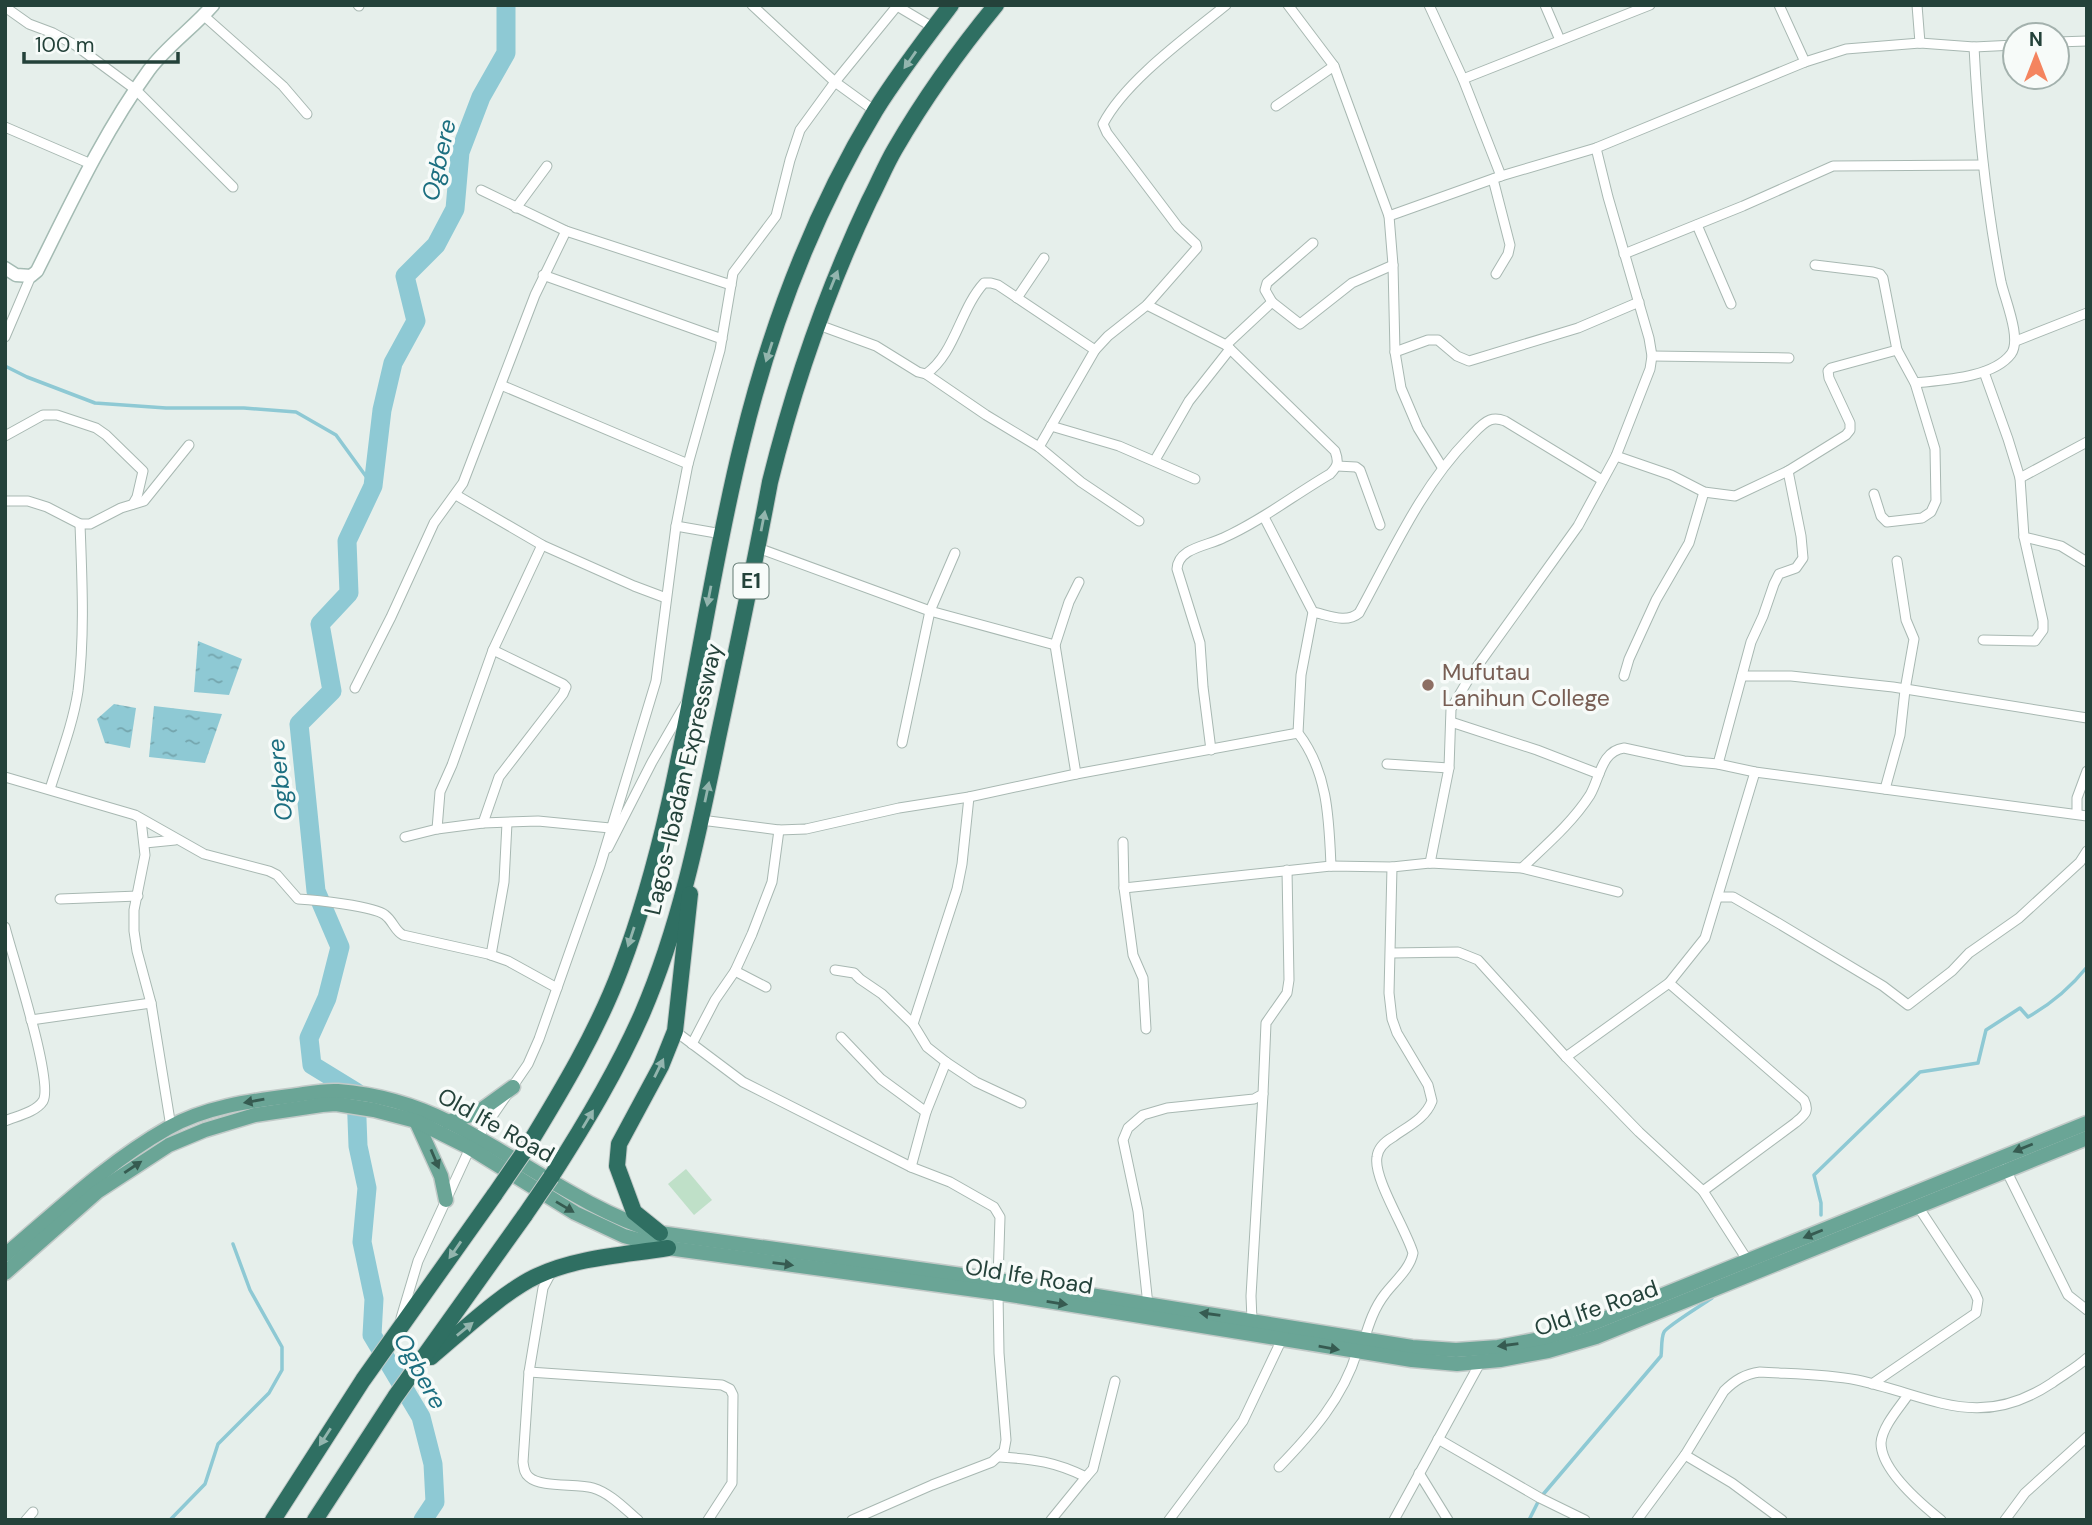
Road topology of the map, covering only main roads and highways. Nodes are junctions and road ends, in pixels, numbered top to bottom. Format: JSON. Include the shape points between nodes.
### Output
{"nodes":[{"id":1,"x":951,"y":5,"type":"edge"},
{"id":2,"x":996,"y":5,"type":"edge"},
{"id":3,"x":690,"y":864,"type":"junction"},
{"id":4,"x":513,"y":1087,"type":"road end"},
{"id":5,"x":337,"y":1098,"type":"junction"},
{"id":6,"x":375,"y":1104,"type":"junction"},
{"id":7,"x":416,"y":1121,"type":"junction"},
{"id":8,"x":448,"y":1122,"type":"junction"},
{"id":9,"x":2087,"y":1123,"type":"edge"},
{"id":10,"x":2087,"y":1138,"type":"edge"},
{"id":11,"x":474,"y":1143,"type":"junction"},
{"id":12,"x":2002,"y":1164,"type":"junction"},
{"id":13,"x":446,"y":1200,"type":"road end"},
{"id":14,"x":660,"y":1233,"type":"junction"},
{"id":15,"x":668,"y":1248,"type":"junction"},
{"id":16,"x":5,"y":1255,"type":"edge"},
{"id":17,"x":5,"y":1273,"type":"edge"},
{"id":18,"x":998,"y":1286,"type":"junction"},
{"id":19,"x":1031,"y":1292,"type":"junction"},
{"id":20,"x":1664,"y":1302,"type":"junction"},
{"id":21,"x":1361,"y":1346,"type":"junction"},
{"id":22,"x":413,"y":1372,"type":"junction"},
{"id":23,"x":273,"y":1520,"type":"edge"},
{"id":24,"x":315,"y":1520,"type":"edge"}],
"edges":[{"from":1,"to":23,"type":"highway","name":"Lagos-Ibadan Expressway","number":"E1","one_way":true,"bridge":true,"via":[[875,111],[830,196],[784,305],[742,442],[680,753],[656,849],[621,968],[588,1043],[526,1149],[363,1380]]},
{"from":3,"to":2,"type":"highway","name":"Lagos-Ibadan Expressway","number":"E1","one_way":true,"via":[[780,442],[816,324],[894,150]]},
{"from":14,"to":3,"type":"highway","one_way":true,"via":[[634,1212],[617,1166],[619,1144],[675,1031]]},
{"from":22,"to":3,"type":"highway","name":"Lagos-Ibadan Expressway","number":"E1","one_way":true,"bridge":true,"via":[[591,1113],[642,1013]]},
{"from":4,"to":8,"type":"main road","via":[[477,1113]]},
{"from":5,"to":6,"type":"main road","name":"Old Ife Road"},
{"from":5,"to":16,"type":"main road","name":"Old Ife Road","one_way":true,"via":[[252,1101],[171,1126],[125,1156]]},
{"from":17,"to":5,"type":"main road","name":"Old Ife Road","one_way":true,"via":[[97,1192],[169,1145],[255,1115]]},
{"from":6,"to":7,"type":"main road","name":"Old Ife Road"},
{"from":6,"to":8,"type":"main road","name":"Old Ife Road","via":[[420,1108]]},
{"from":7,"to":11,"type":"main road","name":"Old Ife Road"},
{"from":7,"to":13,"type":"main road","one_way":true,"via":[[442,1176]]},
{"from":8,"to":11,"type":"main road","name":"Old Ife Road"},
{"from":9,"to":12,"type":"main road","name":"Old Ife Road","one_way":true},
{"from":10,"to":12,"type":"main road","name":"Old Ife Road"},
{"from":11,"to":14,"type":"main road","name":"Old Ife Road","via":[[627,1223]]},
{"from":11,"to":15,"type":"main road","name":"Old Ife Road","one_way":true,"via":[[575,1213],[624,1236]]},
{"from":12,"to":20,"type":"main road","name":"Old Ife Road","one_way":true,"via":[[1748,1261]]},
{"from":12,"to":20,"type":"main road","name":"Old Ife Road","via":[[1917,1206]]},
{"from":14,"to":18,"type":"main road","name":"Old Ife Road"},
{"from":15,"to":18,"type":"main road","name":"Old Ife Road","one_way":true},
{"from":22,"to":15,"type":"highway","one_way":true,"via":[[537,1276],[585,1261]]},
{"from":18,"to":19,"type":"main road","name":"Old Ife Road"},
{"from":19,"to":21,"type":"main road","name":"Old Ife Road","one_way":true,"via":[[1282,1339]]},
{"from":21,"to":19,"type":"main road","name":"Old Ife Road","one_way":true,"via":[[1252,1320]]},
{"from":20,"to":21,"type":"main road","name":"Old Ife Road","one_way":true,"via":[[1520,1343],[1456,1350]]},
{"from":20,"to":21,"type":"main road","name":"Old Ife Road","via":[[1596,1337],[1480,1363],[1457,1364]]},
{"from":22,"to":24,"type":"highway","name":"Lagos-Ibadan Expressway","number":"E1"}]}
